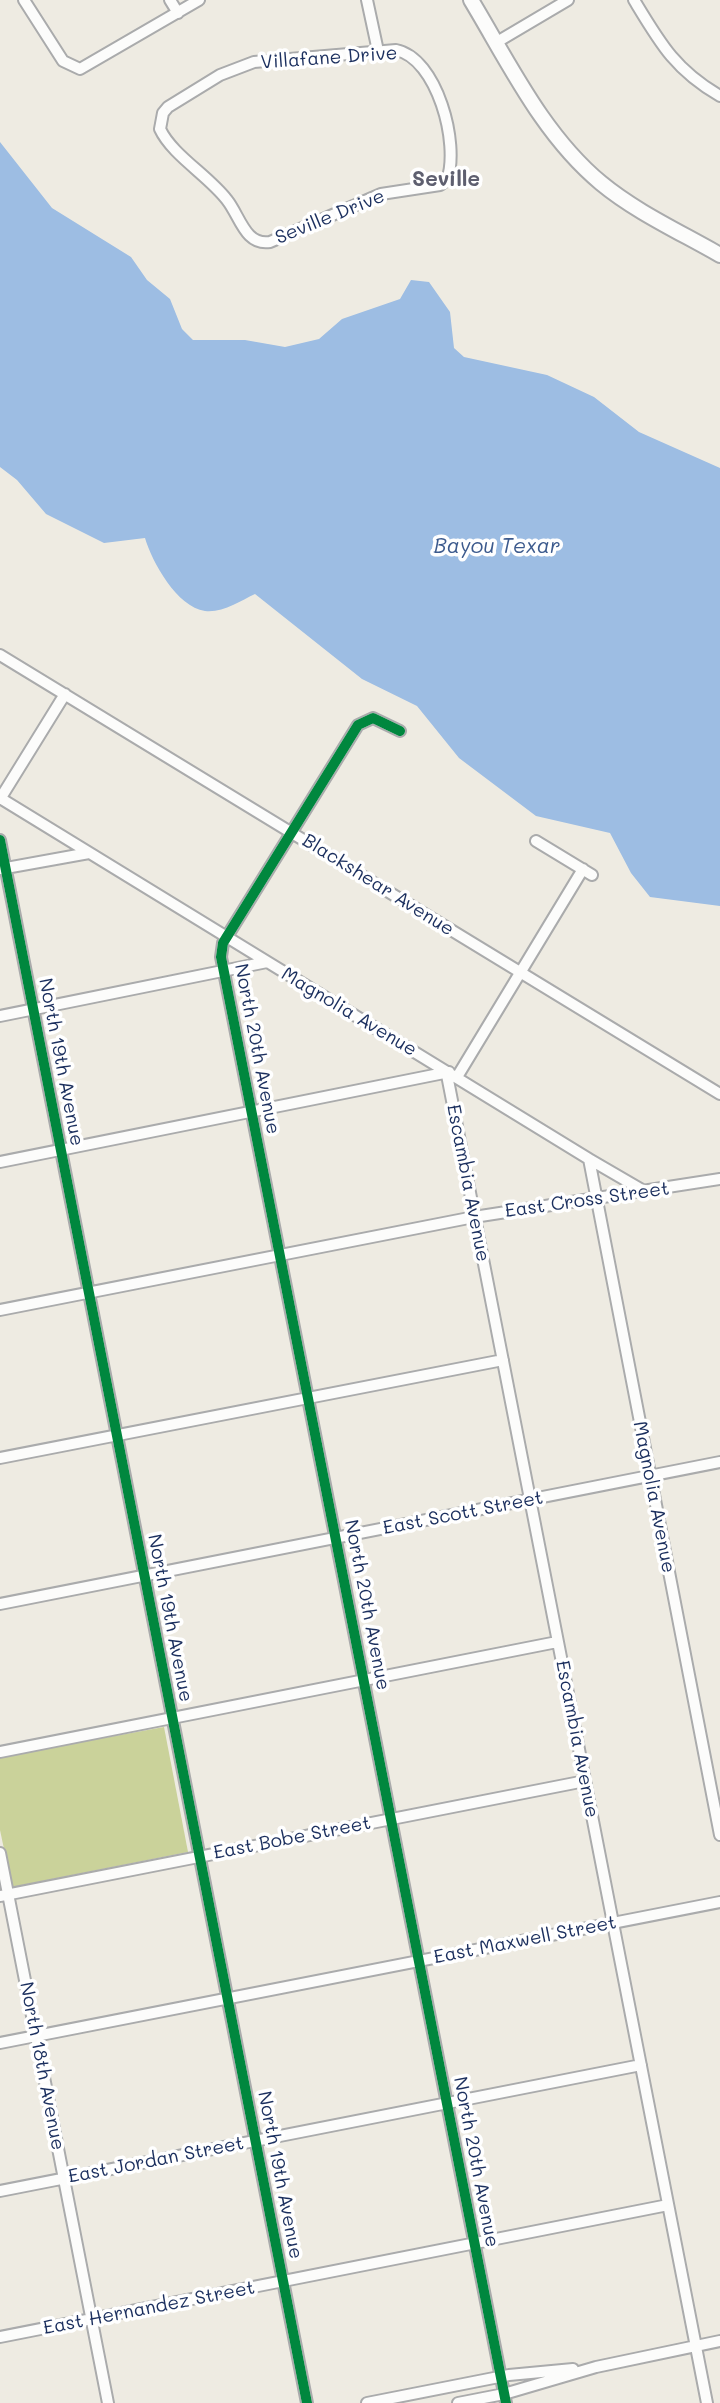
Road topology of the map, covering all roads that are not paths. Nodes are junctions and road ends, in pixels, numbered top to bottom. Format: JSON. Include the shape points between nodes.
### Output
{"nodes":[{"id":1,"x":24,"y":0,"type":"edge"},
{"id":2,"x":170,"y":0,"type":"edge"},
{"id":3,"x":199,"y":0,"type":"edge"},
{"id":4,"x":367,"y":0,"type":"edge"},
{"id":5,"x":471,"y":0,"type":"edge"},
{"id":6,"x":568,"y":0,"type":"edge"},
{"id":7,"x":634,"y":0,"type":"edge"},
{"id":8,"x":178,"y":13,"type":"junction"},
{"id":9,"x":497,"y":42,"type":"junction"},
{"id":10,"x":378,"y":51,"type":"junction"},
{"id":11,"x":720,"y":96,"type":"edge"},
{"id":12,"x":165,"y":110,"type":"joint"},
{"id":13,"x":447,"y":180,"type":"joint"},
{"id":14,"x":720,"y":255,"type":"edge"},
{"id":15,"x":0,"y":655,"type":"edge"},
{"id":16,"x":65,"y":694,"type":"junction"},
{"id":17,"x":400,"y":730,"type":"dead end"},
{"id":18,"x":0,"y":799,"type":"edge"},
{"id":19,"x":291,"y":832,"type":"junction"},
{"id":20,"x":0,"y":840,"type":"edge"},
{"id":21,"x":536,"y":841,"type":"dead end"},
{"id":22,"x":89,"y":853,"type":"junction"},
{"id":23,"x":2,"y":869,"type":"edge"},
{"id":24,"x":227,"y":937,"type":"junction"},
{"id":25,"x":267,"y":962,"type":"junction"},
{"id":26,"x":520,"y":972,"type":"junction"},
{"id":27,"x":224,"y":973,"type":"junction"},
{"id":28,"x":33,"y":1010,"type":"junction"},
{"id":29,"x":0,"y":1016,"type":"edge"},
{"id":30,"x":451,"y":1075,"type":"junction"},
{"id":31,"x":720,"y":1094,"type":"edge"},
{"id":32,"x":252,"y":1113,"type":"junction"},
{"id":33,"x":61,"y":1151,"type":"junction"},
{"id":34,"x":589,"y":1160,"type":"junction"},
{"id":35,"x":0,"y":1162,"type":"edge"},
{"id":36,"x":719,"y":1182,"type":"edge"},
{"id":37,"x":654,"y":1192,"type":"junction"},
{"id":38,"x":596,"y":1196,"type":"junction"},
{"id":39,"x":474,"y":1217,"type":"junction"},
{"id":40,"x":280,"y":1255,"type":"junction"},
{"id":41,"x":89,"y":1293,"type":"junction"},
{"id":42,"x":0,"y":1310,"type":"edge"},
{"id":43,"x":503,"y":1360,"type":"junction"},
{"id":44,"x":308,"y":1398,"type":"junction"},
{"id":45,"x":117,"y":1436,"type":"junction"},
{"id":46,"x":0,"y":1458,"type":"edge"},
{"id":47,"x":720,"y":1462,"type":"edge"},
{"id":48,"x":651,"y":1476,"type":"junction"},
{"id":49,"x":530,"y":1500,"type":"junction"},
{"id":50,"x":336,"y":1538,"type":"junction"},
{"id":51,"x":144,"y":1576,"type":"junction"},
{"id":52,"x":0,"y":1604,"type":"edge"},
{"id":53,"x":558,"y":1642,"type":"junction"},
{"id":54,"x":364,"y":1680,"type":"junction"},
{"id":55,"x":172,"y":1718,"type":"junction"},
{"id":56,"x":0,"y":1752,"type":"edge"},
{"id":57,"x":585,"y":1781,"type":"junction"},
{"id":58,"x":392,"y":1819,"type":"junction"},
{"id":59,"x":720,"y":1835,"type":"edge"},
{"id":60,"x":0,"y":1853,"type":"edge"},
{"id":61,"x":200,"y":1857,"type":"junction"},
{"id":62,"x":4,"y":1895,"type":"edge"},
{"id":63,"x":720,"y":1902,"type":"edge"},
{"id":64,"x":613,"y":1923,"type":"junction"},
{"id":65,"x":419,"y":1961,"type":"junction"},
{"id":66,"x":228,"y":1998,"type":"junction"},
{"id":67,"x":36,"y":2036,"type":"junction"},
{"id":68,"x":0,"y":2043,"type":"edge"},
{"id":69,"x":641,"y":2065,"type":"junction"},
{"id":70,"x":447,"y":2103,"type":"junction"},
{"id":71,"x":255,"y":2140,"type":"junction"},
{"id":72,"x":64,"y":2178,"type":"junction"},
{"id":73,"x":0,"y":2191,"type":"edge"},
{"id":74,"x":668,"y":2205,"type":"junction"},
{"id":75,"x":475,"y":2243,"type":"junction"},
{"id":76,"x":283,"y":2281,"type":"junction"},
{"id":77,"x":91,"y":2319,"type":"junction"},
{"id":78,"x":0,"y":2337,"type":"edge"},
{"id":79,"x":720,"y":2342,"type":"edge"},
{"id":80,"x":697,"y":2346,"type":"junction"},
{"id":81,"x":596,"y":2367,"type":"junction"},
{"id":82,"x":501,"y":2377,"type":"junction"},
{"id":83,"x":505,"y":2398,"type":"edge"},
{"id":84,"x":108,"y":2403,"type":"edge"},
{"id":85,"x":307,"y":2403,"type":"edge"},
{"id":86,"x":367,"y":2403,"type":"edge"},
{"id":87,"x":458,"y":2403,"type":"edge"},
{"id":88,"x":707,"y":2403,"type":"edge"}],
"edges":[{"from":1,"to":8,"type":"street","via":[[63,61],[74,68],[87,67]]},
{"from":2,"to":8,"type":"street"},
{"from":3,"to":8,"type":"street"},
{"from":4,"to":10,"type":"street"},
{"from":5,"to":9,"type":"main road"},
{"from":6,"to":9,"type":"street"},
{"from":7,"to":11,"type":"street","via":[[673,61]]},
{"from":9,"to":14,"type":"main road","via":[[552,132],[590,173],[621,198]]},
{"from":10,"to":12,"type":"street","name":"Villafane Drive","via":[[254,62],[220,75]]},
{"from":10,"to":13,"type":"street","name":"Villafane Drive","via":[[396,50],[412,56],[444,105]]},
{"from":12,"to":13,"type":"street","name":"Seville Drive","via":[[159,122],[163,136],[215,186],[258,243],[270,242],[381,194]]},
{"from":15,"to":16,"type":"street","name":"Blackshear Avenue"},
{"from":16,"to":18,"type":"street"},
{"from":16,"to":19,"type":"street","name":"Blackshear Avenue"},
{"from":17,"to":19,"type":"street","name":"North 20th Avenue","via":[[373,718],[358,724]]},
{"from":18,"to":22,"type":"street","name":"Magnolia Avenue"},
{"from":19,"to":24,"type":"street","name":"North 20th Avenue"},
{"from":19,"to":26,"type":"street","name":"Blackshear Avenue"},
{"from":20,"to":23,"type":"street","name":"North 19th Avenue"},
{"from":21,"to":26,"type":"street","name":"Escambia Avenue","via":[[587,872]]},
{"from":22,"to":23,"type":"street"},
{"from":22,"to":24,"type":"street","name":"Magnolia Avenue"},
{"from":23,"to":28,"type":"street","name":"North 19th Avenue"},
{"from":24,"to":25,"type":"street","name":"Magnolia Avenue"},
{"from":24,"to":27,"type":"street","name":"North 20th Avenue","via":[[221,950]]},
{"from":25,"to":27,"type":"street"},
{"from":25,"to":30,"type":"street","name":"Magnolia Avenue"},
{"from":26,"to":30,"type":"street","name":"Escambia Avenue"},
{"from":26,"to":31,"type":"street","name":"Blackshear Avenue"},
{"from":27,"to":28,"type":"street"},
{"from":27,"to":32,"type":"street","name":"North 20th Avenue"},
{"from":28,"to":29,"type":"street"},
{"from":28,"to":33,"type":"street","name":"North 19th Avenue"},
{"from":30,"to":32,"type":"street"},
{"from":30,"to":34,"type":"street","name":"Magnolia Avenue"},
{"from":30,"to":39,"type":"street","name":"Escambia Avenue"},
{"from":32,"to":33,"type":"street"},
{"from":32,"to":40,"type":"street","name":"North 20th Avenue"},
{"from":33,"to":35,"type":"street"},
{"from":33,"to":41,"type":"street","name":"North 19th Avenue"},
{"from":34,"to":37,"type":"street","name":"Magnolia Avenue","via":[[638,1189]]},
{"from":34,"to":38,"type":"street","name":"Magnolia Avenue"},
{"from":36,"to":37,"type":"street","name":"East Cross Street"},
{"from":37,"to":38,"type":"street","name":"East Cross Street"},
{"from":38,"to":39,"type":"street","name":"East Cross Street"},
{"from":38,"to":48,"type":"street","name":"Magnolia Avenue"},
{"from":39,"to":40,"type":"street","name":"East Cross Street"},
{"from":39,"to":43,"type":"street","name":"Escambia Avenue"},
{"from":40,"to":41,"type":"street","name":"East Cross Street"},
{"from":40,"to":44,"type":"street","name":"North 20th Avenue"},
{"from":41,"to":42,"type":"street","name":"East Cross Street"},
{"from":41,"to":45,"type":"street","name":"North 19th Avenue"},
{"from":43,"to":44,"type":"street"},
{"from":43,"to":49,"type":"street","name":"Escambia Avenue"},
{"from":44,"to":45,"type":"street"},
{"from":44,"to":50,"type":"street","name":"North 20th Avenue"},
{"from":45,"to":46,"type":"street"},
{"from":45,"to":51,"type":"street","name":"North 19th Avenue"},
{"from":47,"to":48,"type":"street","name":"East Scott Street"},
{"from":48,"to":49,"type":"street","name":"East Scott Street"},
{"from":48,"to":59,"type":"street","name":"Magnolia Avenue"},
{"from":49,"to":50,"type":"street","name":"East Scott Street"},
{"from":49,"to":53,"type":"street","name":"Escambia Avenue"},
{"from":50,"to":51,"type":"street","name":"East Scott Street"},
{"from":50,"to":54,"type":"street","name":"North 20th Avenue"},
{"from":51,"to":52,"type":"street","name":"East Scott Street"},
{"from":51,"to":55,"type":"street","name":"North 19th Avenue"},
{"from":53,"to":54,"type":"street"},
{"from":53,"to":57,"type":"street","name":"Escambia Avenue"},
{"from":54,"to":55,"type":"street"},
{"from":54,"to":58,"type":"street","name":"North 20th Avenue"},
{"from":55,"to":56,"type":"street"},
{"from":55,"to":61,"type":"street","name":"North 19th Avenue"},
{"from":57,"to":58,"type":"street","name":"East Bobe Street"},
{"from":57,"to":64,"type":"street","name":"Escambia Avenue"},
{"from":58,"to":61,"type":"street","name":"East Bobe Street"},
{"from":58,"to":65,"type":"street","name":"North 20th Avenue"},
{"from":60,"to":62,"type":"street","name":"North 18th Avenue"},
{"from":61,"to":62,"type":"street","name":"East Bobe Street"},
{"from":61,"to":66,"type":"street","name":"North 19th Avenue"},
{"from":62,"to":67,"type":"street","name":"North 18th Avenue"},
{"from":63,"to":64,"type":"street","name":"East Maxwell Street"},
{"from":64,"to":65,"type":"street","name":"East Maxwell Street"},
{"from":64,"to":69,"type":"street","name":"Escambia Avenue"},
{"from":65,"to":66,"type":"street","name":"East Maxwell Street"},
{"from":65,"to":70,"type":"street","name":"North 20th Avenue"},
{"from":66,"to":67,"type":"street","name":"East Maxwell Street"},
{"from":66,"to":71,"type":"street","name":"North 19th Avenue"},
{"from":67,"to":68,"type":"street","name":"East Maxwell Street"},
{"from":67,"to":72,"type":"street","name":"North 18th Avenue"},
{"from":69,"to":70,"type":"street","name":"East Jordan Street"},
{"from":69,"to":74,"type":"street","name":"Escambia Avenue"},
{"from":70,"to":71,"type":"street","name":"East Jordan Street"},
{"from":70,"to":75,"type":"street","name":"North 20th Avenue"},
{"from":71,"to":72,"type":"street","name":"East Jordan Street"},
{"from":71,"to":76,"type":"street","name":"North 19th Avenue"},
{"from":72,"to":73,"type":"street","name":"East Jordan Street"},
{"from":72,"to":77,"type":"street","name":"North 18th Avenue"},
{"from":74,"to":75,"type":"street","name":"East Hernandez Street"},
{"from":74,"to":80,"type":"street","name":"Escambia Avenue"},
{"from":75,"to":76,"type":"street","name":"East Hernandez Street"},
{"from":75,"to":82,"type":"street","name":"North 20th Avenue"},
{"from":76,"to":77,"type":"street","name":"East Hernandez Street"},
{"from":76,"to":85,"type":"street","name":"North 19th Avenue"},
{"from":77,"to":78,"type":"street","name":"East Hernandez Street"},
{"from":77,"to":84,"type":"street","name":"North 18th Avenue"},
{"from":79,"to":80,"type":"street"},
{"from":80,"to":81,"type":"street"},
{"from":80,"to":88,"type":"street","name":"Escambia Avenue"},
{"from":81,"to":82,"type":"street"},
{"from":81,"to":83,"type":"street"},
{"from":82,"to":83,"type":"street","name":"North 20th Avenue"},
{"from":82,"to":86,"type":"street"},
{"from":83,"to":87,"type":"street"}]}
